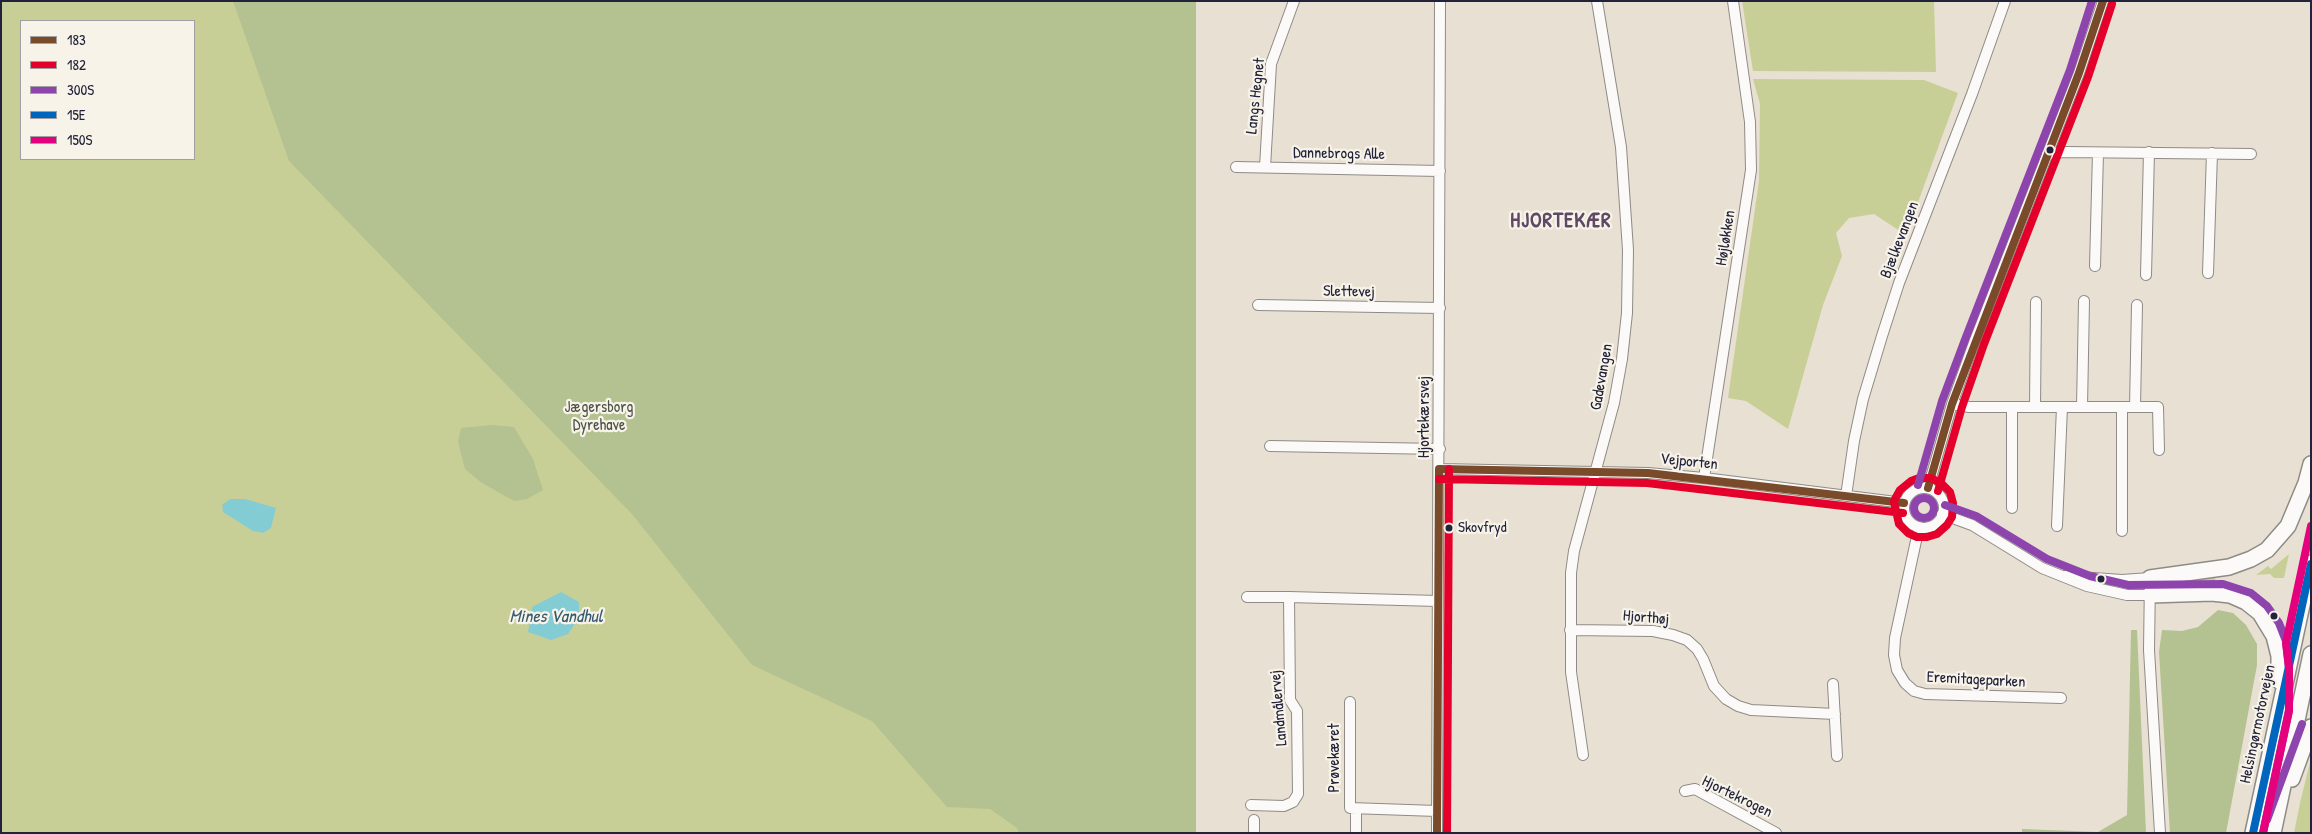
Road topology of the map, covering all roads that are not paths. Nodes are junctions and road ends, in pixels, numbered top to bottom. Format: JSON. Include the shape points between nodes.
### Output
{"nodes":[{"id":1,"x":1294,"y":1,"type":"edge"},
{"id":2,"x":1440,"y":1,"type":"edge"},
{"id":3,"x":1597,"y":1,"type":"edge"},
{"id":4,"x":1733,"y":1,"type":"edge"},
{"id":5,"x":2005,"y":1,"type":"edge"},
{"id":6,"x":2103,"y":1,"type":"edge"},
{"id":7,"x":2149,"y":152,"type":"junction"},
{"id":8,"x":2098,"y":153,"type":"junction"},
{"id":9,"x":2212,"y":153,"type":"junction"},
{"id":10,"x":2047,"y":154,"type":"junction"},
{"id":11,"x":2251,"y":154,"type":"dead end"},
{"id":12,"x":1236,"y":167,"type":"dead end"},
{"id":13,"x":1265,"y":167,"type":"junction"},
{"id":14,"x":1440,"y":171,"type":"junction"},
{"id":15,"x":2095,"y":266,"type":"dead end"},
{"id":16,"x":2208,"y":273,"type":"dead end"},
{"id":17,"x":2146,"y":275,"type":"dead end"},
{"id":18,"x":2084,"y":301,"type":"dead end"},
{"id":19,"x":2036,"y":302,"type":"dead end"},
{"id":20,"x":1258,"y":305,"type":"dead end"},
{"id":21,"x":2137,"y":305,"type":"dead end"},
{"id":22,"x":1440,"y":308,"type":"junction"},
{"id":23,"x":1952,"y":404,"type":"junction"},
{"id":24,"x":2012,"y":407,"type":"junction"},
{"id":25,"x":2035,"y":407,"type":"junction"},
{"id":26,"x":2062,"y":407,"type":"junction"},
{"id":27,"x":2082,"y":407,"type":"junction"},
{"id":28,"x":2122,"y":407,"type":"junction"},
{"id":29,"x":2135,"y":407,"type":"junction"},
{"id":30,"x":1270,"y":446,"type":"dead end"},
{"id":31,"x":1440,"y":448,"type":"junction"},
{"id":32,"x":2159,"y":450,"type":"dead end"},
{"id":33,"x":2311,"y":464,"type":"edge"},
{"id":34,"x":1439,"y":469,"type":"junction"},
{"id":35,"x":1596,"y":472,"type":"junction"},
{"id":36,"x":1704,"y":478,"type":"junction"},
{"id":37,"x":1928,"y":488,"type":"junction"},
{"id":38,"x":1846,"y":496,"type":"junction"},
{"id":39,"x":1904,"y":503,"type":"junction"},
{"id":40,"x":2012,"y":508,"type":"dead end"},
{"id":41,"x":1942,"y":514,"type":"junction"},
{"id":42,"x":2057,"y":526,"type":"dead end"},
{"id":43,"x":1919,"y":527,"type":"junction"},
{"id":44,"x":2122,"y":531,"type":"dead end"},
{"id":45,"x":2311,"y":563,"type":"edge"},
{"id":46,"x":2065,"y":576,"type":"junction"},
{"id":47,"x":2150,"y":578,"type":"junction"},
{"id":48,"x":2150,"y":595,"type":"junction"},
{"id":49,"x":1247,"y":597,"type":"dead end"},
{"id":50,"x":1289,"y":597,"type":"junction"},
{"id":51,"x":1438,"y":601,"type":"junction"},
{"id":52,"x":1570,"y":630,"type":"junction"},
{"id":53,"x":2311,"y":654,"type":"edge"},
{"id":54,"x":1833,"y":684,"type":"dead end"},
{"id":55,"x":2061,"y":698,"type":"dead end"},
{"id":56,"x":1350,"y":702,"type":"dead end"},
{"id":57,"x":2279,"y":710,"type":"junction"},
{"id":58,"x":1835,"y":714,"type":"junction"},
{"id":59,"x":2311,"y":727,"type":"edge"},
{"id":60,"x":1583,"y":755,"type":"dead end"},
{"id":61,"x":1837,"y":756,"type":"dead end"},
{"id":62,"x":1685,"y":791,"type":"dead end"},
{"id":63,"x":1251,"y":804,"type":"dead end"},
{"id":64,"x":1356,"y":809,"type":"junction"},
{"id":65,"x":1437,"y":811,"type":"junction"},
{"id":66,"x":1254,"y":820,"type":"dead end"},
{"id":67,"x":2274,"y":831,"type":"edge"},
{"id":68,"x":1254,"y":833,"type":"edge"},
{"id":69,"x":1356,"y":833,"type":"edge"},
{"id":70,"x":1437,"y":833,"type":"edge"},
{"id":71,"x":1776,"y":833,"type":"edge"},
{"id":72,"x":2160,"y":833,"type":"edge"},
{"id":73,"x":2253,"y":833,"type":"edge"}],
"edges":[{"from":1,"to":13,"type":"street","name":"Langs Hegnet","via":[[1271,64]]},
{"from":2,"to":14,"type":"street","name":"Hjortekærsvej"},
{"from":3,"to":35,"type":"street","name":"Gadevangen","via":[[1621,147],[1628,252],[1622,359]]},
{"from":4,"to":36,"type":"street","name":"Højløkken","via":[[1750,122],[1751,170]]},
{"from":5,"to":38,"type":"street","name":"Bjælkevangen","via":[[1899,283],[1861,408]]},
{"from":6,"to":10,"type":"street"},
{"from":7,"to":8,"type":"street"},
{"from":7,"to":9,"type":"street"},
{"from":7,"to":17,"type":"street"},
{"from":8,"to":10,"type":"street"},
{"from":8,"to":15,"type":"street"},
{"from":9,"to":11,"type":"street"},
{"from":9,"to":16,"type":"street"},
{"from":10,"to":23,"type":"street"},
{"from":12,"to":13,"type":"street","name":"Dannebrogs Alle"},
{"from":13,"to":14,"type":"street","name":"Dannebrogs Alle"},
{"from":14,"to":22,"type":"street","name":"Hjortekærsvej"},
{"from":18,"to":27,"type":"street"},
{"from":19,"to":25,"type":"street"},
{"from":20,"to":22,"type":"street","name":"Slettevej"},
{"from":21,"to":29,"type":"street"},
{"from":22,"to":31,"type":"street","name":"Hjortekærsvej"},
{"from":23,"to":24,"type":"street"},
{"from":23,"to":37,"type":"street"},
{"from":24,"to":25,"type":"street"},
{"from":24,"to":40,"type":"street"},
{"from":25,"to":26,"type":"street"},
{"from":26,"to":27,"type":"street"},
{"from":26,"to":42,"type":"street"},
{"from":27,"to":28,"type":"street"},
{"from":28,"to":29,"type":"street"},
{"from":28,"to":44,"type":"street"},
{"from":29,"to":32,"type":"street","via":[[2158,407]]},
{"from":30,"to":31,"type":"street"},
{"from":31,"to":34,"type":"street","name":"Hjortekærsvej"},
{"from":33,"to":47,"type":"highway","via":[[2288,526],[2267,550],[2229,567]]},
{"from":34,"to":35,"type":"street","name":"Vejporten"},
{"from":34,"to":51,"type":"street","name":"Hjortekærsvej"},
{"from":35,"to":36,"type":"street","name":"Vejporten"},
{"from":35,"to":52,"type":"street","name":"Gadevangen","via":[[1574,551]]},
{"from":36,"to":38,"type":"street","name":"Vejporten"},
{"from":37,"to":39,"type":"street","via":[[1911,493]]},
{"from":37,"to":41,"type":"street","via":[[1941,497]]},
{"from":38,"to":39,"type":"street","name":"Vejporten"},
{"from":39,"to":43,"type":"street","via":[[1907,518]]},
{"from":41,"to":43,"type":"street","via":[[1932,525]]},
{"from":41,"to":46,"type":"street","via":[[1972,525],[2022,557]]},
{"from":43,"to":55,"type":"street","name":"Eremitageparken","via":[[1895,638],[1897,670],[1905,683],[1914,691],[1925,694]]},
{"from":45,"to":57,"type":"highway","name":"Helsingørmotorvejen"},
{"from":46,"to":47,"type":"street","via":[[2122,580]]},
{"from":46,"to":48,"type":"street","via":[[2108,591]]},
{"from":47,"to":48,"type":"street"},
{"from":48,"to":57,"type":"highway","via":[[2221,594],[2238,598],[2253,607],[2266,620],[2276,643]]},
{"from":48,"to":72,"type":"street","via":[[2149,650]]},
{"from":49,"to":50,"type":"street"},
{"from":50,"to":51,"type":"street"},
{"from":50,"to":63,"type":"street","name":"Landmålervej","via":[[1290,700],[1297,712],[1298,794],[1293,802],[1284,806]]},
{"from":51,"to":65,"type":"street","name":"Hjortekærsvej"},
{"from":52,"to":58,"type":"street","name":"Hjorthøj","via":[[1653,631],[1673,635],[1687,640],[1697,649],[1714,686],[1738,706],[1751,710]]},
{"from":52,"to":60,"type":"street","name":"Gadevangen","via":[[1571,672]]},
{"from":53,"to":67,"type":"highway"},
{"from":54,"to":58,"type":"street"},
{"from":56,"to":64,"type":"street","name":"Prøvekæret","via":[[1350,808]]},
{"from":57,"to":73,"type":"highway","name":"Helsingørmotorvejen"},
{"from":58,"to":61,"type":"street"},
{"from":59,"to":67,"type":"highway"},
{"from":62,"to":71,"type":"street","name":"Hjortekrogen","via":[[1695,789]]},
{"from":64,"to":65,"type":"street","name":"Prøvekæret"},
{"from":64,"to":69,"type":"street","name":"Prøvekæret"},
{"from":65,"to":70,"type":"street","name":"Hjortekærsvej"},
{"from":66,"to":68,"type":"street"}]}
